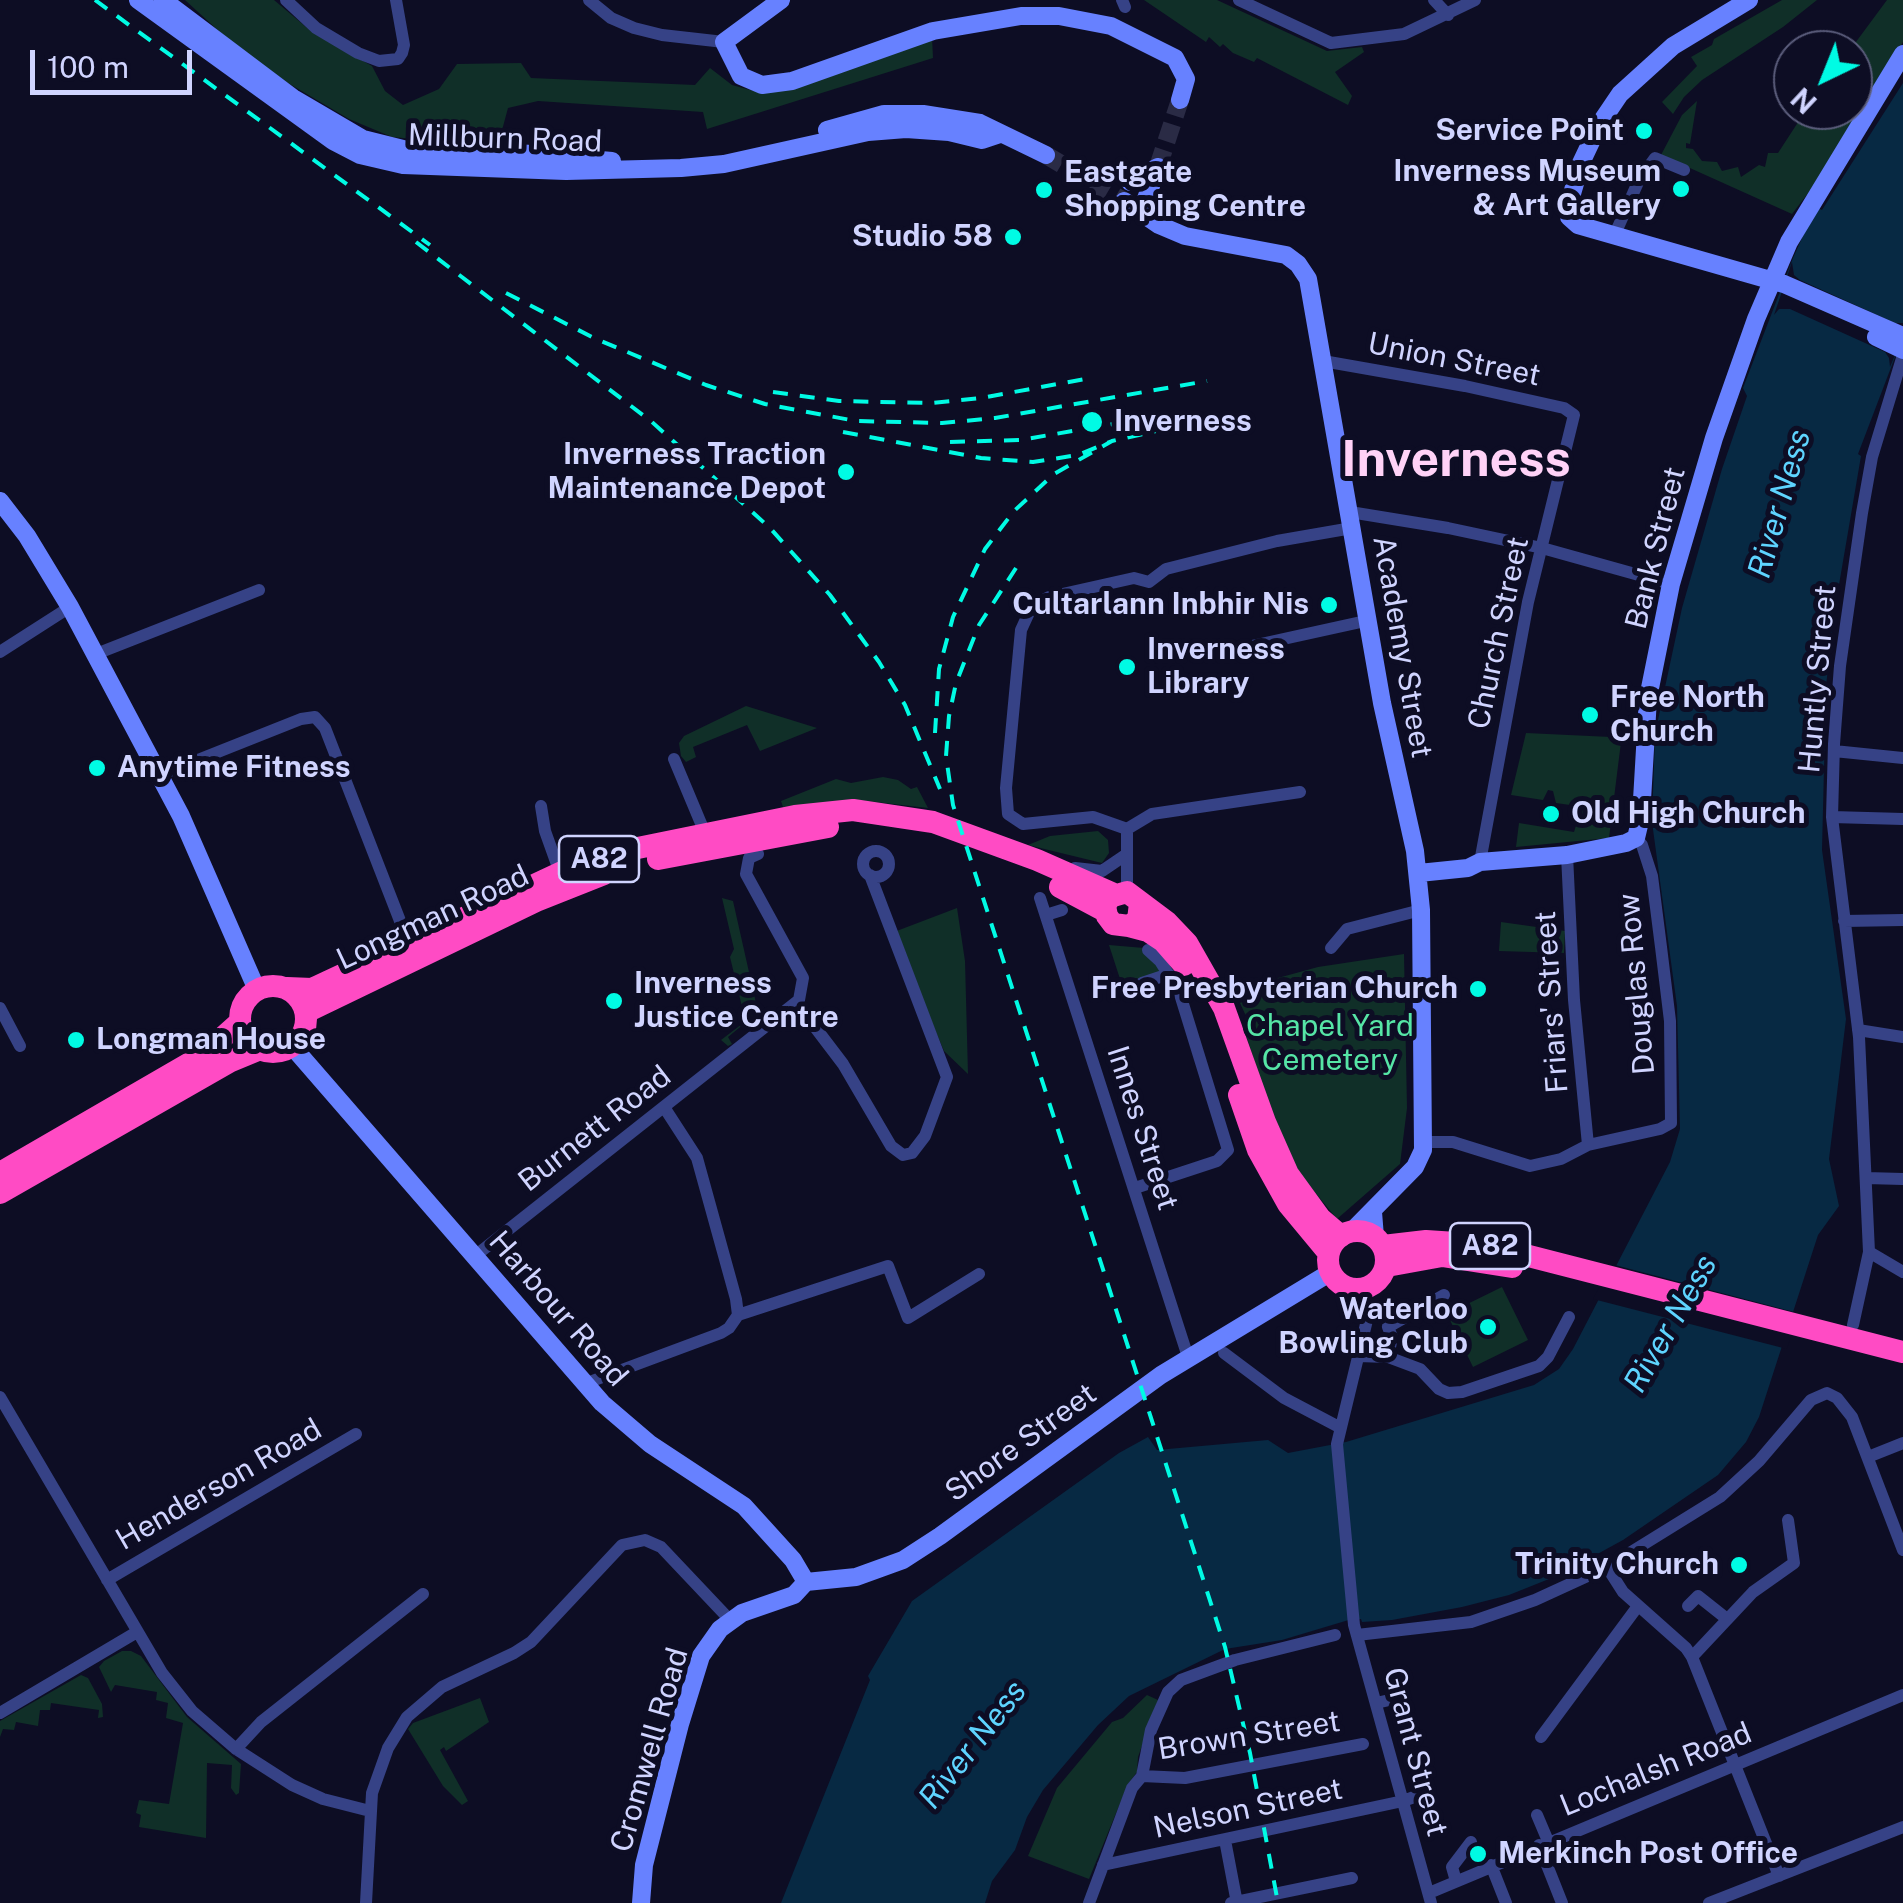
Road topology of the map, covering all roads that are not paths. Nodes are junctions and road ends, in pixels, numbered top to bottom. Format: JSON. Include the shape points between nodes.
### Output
{"nodes":[{"id":1,"x":138,"y":0,"type":"edge"},
{"id":2,"x":163,"y":0,"type":"edge"},
{"id":3,"x":286,"y":0,"type":"edge"},
{"id":4,"x":396,"y":0,"type":"edge"},
{"id":5,"x":590,"y":0,"type":"edge"},
{"id":6,"x":781,"y":0,"type":"edge"},
{"id":7,"x":1239,"y":0,"type":"edge"},
{"id":8,"x":1434,"y":0,"type":"edge"},
{"id":9,"x":1475,"y":0,"type":"edge"},
{"id":10,"x":1749,"y":0,"type":"edge"},
{"id":11,"x":1448,"y":14,"type":"junction"},
{"id":12,"x":724,"y":42,"type":"junction"},
{"id":13,"x":1903,"y":54,"type":"edge"},
{"id":14,"x":1180,"y":100,"type":"tunnel mouth"},
{"id":15,"x":1046,"y":155,"type":"tunnel mouth"},
{"id":16,"x":681,"y":168,"type":"junction"},
{"id":17,"x":1684,"y":170,"type":"dead end"},
{"id":18,"x":1141,"y":212,"type":"junction"},
{"id":19,"x":1615,"y":234,"type":"junction"},
{"id":20,"x":1779,"y":286,"type":"junction"},
{"id":21,"x":1902,"y":345,"type":"edge"},
{"id":22,"x":1322,"y":361,"type":"junction"},
{"id":23,"x":1574,"y":415,"type":"joint"},
{"id":24,"x":0,"y":500,"type":"edge"},
{"id":25,"x":1351,"y":520,"type":"junction"},
{"id":26,"x":1542,"y":548,"type":"junction"},
{"id":27,"x":1671,"y":584,"type":"junction"},
{"id":28,"x":260,"y":590,"type":"dead end"},
{"id":29,"x":70,"y":608,"type":"junction"},
{"id":30,"x":1370,"y":620,"type":"junction"},
{"id":31,"x":1238,"y":650,"type":"dead end"},
{"id":32,"x":0,"y":652,"type":"edge"},
{"id":33,"x":96,"y":654,"type":"junction"},
{"id":34,"x":1834,"y":751,"type":"junction"},
{"id":35,"x":1903,"y":758,"type":"edge"},
{"id":36,"x":674,"y":759,"type":"dead end"},
{"id":37,"x":160,"y":775,"type":"junction"},
{"id":38,"x":1300,"y":792,"type":"dead end"},
{"id":39,"x":541,"y":806,"type":"dead end"},
{"id":40,"x":1832,"y":816,"type":"junction"},
{"id":41,"x":1903,"y":819,"type":"edge"},
{"id":42,"x":1126,"y":829,"type":"junction"},
{"id":43,"x":937,"y":830,"type":"junction"},
{"id":44,"x":705,"y":833,"type":"junction"},
{"id":45,"x":1636,"y":838,"type":"junction"},
{"id":46,"x":972,"y":842,"type":"junction"},
{"id":47,"x":758,"y":854,"type":"dead end"},
{"id":48,"x":1127,"y":854,"type":"junction"},
{"id":49,"x":1567,"y":855,"type":"junction"},
{"id":50,"x":1037,"y":860,"type":"junction"},
{"id":51,"x":1474,"y":865,"type":"junction"},
{"id":52,"x":560,"y":873,"type":"junction"},
{"id":53,"x":1419,"y":873,"type":"junction"},
{"id":54,"x":873,"y":880,"type":"dead end"},
{"id":55,"x":1040,"y":898,"type":"dead end"},
{"id":56,"x":1122,"y":900,"type":"junction"},
{"id":57,"x":1420,"y":906,"type":"junction"},
{"id":58,"x":1062,"y":910,"type":"dead end"},
{"id":59,"x":1046,"y":915,"type":"junction"},
{"id":60,"x":1903,"y":920,"type":"edge"},
{"id":61,"x":1844,"y":921,"type":"junction"},
{"id":62,"x":409,"y":944,"type":"junction"},
{"id":63,"x":1330,"y":948,"type":"dead end"},
{"id":64,"x":1148,"y":950,"type":"dead end"},
{"id":65,"x":1170,"y":974,"type":"junction"},
{"id":66,"x":1142,"y":983,"type":"dead end"},
{"id":67,"x":287,"y":988,"type":"junction"},
{"id":68,"x":256,"y":990,"type":"junction"},
{"id":69,"x":794,"y":1006,"type":"junction"},
{"id":70,"x":0,"y":1008,"type":"edge"},
{"id":71,"x":306,"y":1012,"type":"junction"},
{"id":72,"x":240,"y":1022,"type":"junction"},
{"id":73,"x":1858,"y":1030,"type":"junction"},
{"id":74,"x":1903,"y":1037,"type":"edge"},
{"id":75,"x":20,"y":1046,"type":"dead end"},
{"id":76,"x":292,"y":1046,"type":"junction"},
{"id":77,"x":260,"y":1049,"type":"junction"},
{"id":78,"x":664,"y":1107,"type":"junction"},
{"id":79,"x":1424,"y":1142,"type":"junction"},
{"id":80,"x":1588,"y":1146,"type":"junction"},
{"id":81,"x":0,"y":1173,"type":"edge"},
{"id":82,"x":1866,"y":1178,"type":"junction"},
{"id":83,"x":1903,"y":1179,"type":"edge"},
{"id":84,"x":1135,"y":1188,"type":"junction"},
{"id":85,"x":0,"y":1194,"type":"edge"},
{"id":86,"x":1356,"y":1248,"type":"junction"},
{"id":87,"x":1869,"y":1252,"type":"junction"},
{"id":88,"x":475,"y":1256,"type":"junction"},
{"id":89,"x":1903,"y":1272,"type":"edge"},
{"id":90,"x":979,"y":1274,"type":"dead end"},
{"id":91,"x":1366,"y":1289,"type":"junction"},
{"id":92,"x":1444,"y":1295,"type":"dead end"},
{"id":93,"x":738,"y":1314,"type":"junction"},
{"id":94,"x":1569,"y":1317,"type":"dead end"},
{"id":95,"x":1853,"y":1326,"type":"dead end"},
{"id":96,"x":1801,"y":1333,"type":"junction"},
{"id":97,"x":1903,"y":1352,"type":"edge"},
{"id":98,"x":1224,"y":1353,"type":"dead end"},
{"id":99,"x":1358,"y":1356,"type":"junction"},
{"id":100,"x":1188,"y":1357,"type":"junction"},
{"id":101,"x":1388,"y":1357,"type":"junction"},
{"id":102,"x":1903,"y":1368,"type":"edge"},
{"id":103,"x":584,"y":1384,"type":"junction"},
{"id":104,"x":0,"y":1397,"type":"edge"},
{"id":105,"x":1339,"y":1426,"type":"junction"},
{"id":106,"x":356,"y":1434,"type":"dead end"},
{"id":107,"x":1903,"y":1443,"type":"edge"},
{"id":108,"x":1868,"y":1457,"type":"junction"},
{"id":109,"x":1788,"y":1520,"type":"dead end"},
{"id":110,"x":1903,"y":1550,"type":"edge"},
{"id":111,"x":1607,"y":1567,"type":"junction"},
{"id":112,"x":107,"y":1580,"type":"junction"},
{"id":113,"x":806,"y":1582,"type":"junction"},
{"id":114,"x":423,"y":1594,"type":"dead end"},
{"id":115,"x":1638,"y":1606,"type":"junction"},
{"id":116,"x":1688,"y":1606,"type":"dead end"},
{"id":117,"x":730,"y":1620,"type":"junction"},
{"id":118,"x":1727,"y":1620,"type":"junction"},
{"id":119,"x":1355,"y":1630,"type":"junction"},
{"id":120,"x":138,"y":1632,"type":"junction"},
{"id":121,"x":1335,"y":1635,"type":"dead end"},
{"id":122,"x":1692,"y":1657,"type":"junction"},
{"id":123,"x":1903,"y":1695,"type":"edge"},
{"id":124,"x":1403,"y":1697,"type":"dead end"},
{"id":125,"x":1376,"y":1703,"type":"junction"},
{"id":126,"x":0,"y":1713,"type":"edge"},
{"id":127,"x":1541,"y":1737,"type":"dead end"},
{"id":128,"x":1363,"y":1744,"type":"dead end"},
{"id":129,"x":236,"y":1749,"type":"junction"},
{"id":130,"x":1734,"y":1764,"type":"junction"},
{"id":131,"x":1142,"y":1776,"type":"junction"},
{"id":132,"x":1428,"y":1792,"type":"dead end"},
{"id":133,"x":1403,"y":1801,"type":"junction"},
{"id":134,"x":370,"y":1811,"type":"junction"},
{"id":135,"x":1537,"y":1816,"type":"dead end"},
{"id":136,"x":1903,"y":1826,"type":"edge"},
{"id":137,"x":1224,"y":1840,"type":"junction"},
{"id":138,"x":1471,"y":1842,"type":"dead end"},
{"id":139,"x":1544,"y":1843,"type":"junction"},
{"id":140,"x":1103,"y":1865,"type":"junction"},
{"id":141,"x":1491,"y":1865,"type":"junction"},
{"id":142,"x":1779,"y":1876,"type":"junction"},
{"id":143,"x":1352,"y":1878,"type":"dead end"},
{"id":144,"x":1456,"y":1880,"type":"junction"},
{"id":145,"x":1430,"y":1898,"type":"edge"},
{"id":146,"x":1713,"y":1902,"type":"edge"},
{"id":147,"x":366,"y":1903,"type":"edge"},
{"id":148,"x":640,"y":1903,"type":"edge"},
{"id":149,"x":1088,"y":1903,"type":"edge"},
{"id":150,"x":1235,"y":1903,"type":"edge"},
{"id":151,"x":1506,"y":1903,"type":"edge"},
{"id":152,"x":1562,"y":1903,"type":"edge"}],
"edges":[{"from":1,"to":16,"type":"main road","name":"Millburn Road","via":[[316,130],[382,162],[492,170]]},
{"from":2,"to":16,"type":"main road","name":"Millburn Road","via":[[294,98],[363,140],[415,152],[507,152]]},
{"from":3,"to":4,"type":"street","via":[[316,28],[379,61],[398,59],[402,52]]},
{"from":5,"to":12,"type":"street","via":[[634,28]]},
{"from":6,"to":12,"type":"main road"},
{"from":7,"to":11,"type":"street","via":[[1326,42],[1404,34]]},
{"from":8,"to":11,"type":"street"},
{"from":9,"to":11,"type":"street"},
{"from":10,"to":19,"type":"main road","via":[[1673,46],[1633,80],[1599,125],[1576,178],[1569,217]]},
{"from":12,"to":14,"type":"main road","via":[[742,76],[778,86],[933,31],[1060,16],[1111,26],[1175,58],[1186,79]]},
{"from":13,"to":20,"type":"main road","name":"Bank Street","via":[[1799,223]]},
{"from":15,"to":16,"type":"main road","name":"Millburn Road","via":[[1000,134],[982,140],[906,129]]},
{"from":17,"to":19,"type":"street","via":[[1655,158]]},
{"from":18,"to":18,"type":"main road","name":"Academy Street","via":[[1127,192],[1158,167]]},
{"from":18,"to":22,"type":"main road","name":"Academy Street","via":[[1185,236],[1286,255],[1298,264],[1308,280]]},
{"from":19,"to":20,"type":"main road"},
{"from":20,"to":21,"type":"main road"},
{"from":20,"to":27,"type":"main road","name":"Bank Street","via":[[1714,438]]},
{"from":21,"to":34,"type":"street","name":"Huntly Street","via":[[1862,513]]},
{"from":22,"to":23,"type":"street","name":"Union Street","via":[[1465,386]]},
{"from":22,"to":25,"type":"main road","name":"Academy Street"},
{"from":23,"to":26,"type":"street","name":"Church Street"},
{"from":24,"to":29,"type":"main road"},
{"from":25,"to":26,"type":"street","via":[[1448,528]]},
{"from":25,"to":30,"type":"main road","name":"Academy Street"},
{"from":25,"to":42,"type":"street","via":[[1166,569],[1149,582],[1134,578],[1032,606],[1023,620],[1008,814],[1018,823],[1093,817]]},
{"from":26,"to":27,"type":"street"},
{"from":26,"to":51,"type":"street","name":"Church Street"},
{"from":27,"to":45,"type":"main road","name":"Bank Street","via":[[1648,698]]},
{"from":28,"to":33,"type":"street"},
{"from":29,"to":32,"type":"street"},
{"from":29,"to":33,"type":"main road"},
{"from":30,"to":31,"type":"street"},
{"from":30,"to":53,"type":"main road","name":"Academy Street"},
{"from":33,"to":37,"type":"main road"},
{"from":34,"to":35,"type":"street"},
{"from":34,"to":40,"type":"street","name":"Huntly Street"},
{"from":36,"to":44,"type":"street"},
{"from":37,"to":62,"type":"street","via":[[316,717]]},
{"from":37,"to":68,"type":"main road"},
{"from":38,"to":42,"type":"street","via":[[1152,814]]},
{"from":39,"to":52,"type":"street","name":"Longman Road"},
{"from":40,"to":41,"type":"street"},
{"from":40,"to":61,"type":"street","name":"Huntly Street"},
{"from":42,"to":48,"type":"street"},
{"from":43,"to":44,"type":"highway","name":"Longman Road","number":"A82","via":[[852,810]]},
{"from":43,"to":46,"type":"highway","number":"A82"},
{"from":43,"to":71,"type":"highway","name":"Longman Road","number":"A82","via":[[839,826],[630,865],[536,901]]},
{"from":44,"to":52,"type":"highway","name":"Longman Road","number":"A82"},
{"from":45,"to":49,"type":"main road"},
{"from":45,"to":80,"type":"street","name":"Douglas Row","via":[[1652,876],[1670,1021],[1671,1123]]},
{"from":46,"to":50,"type":"highway","number":"A82"},
{"from":46,"to":56,"type":"highway","number":"A82","via":[[1082,896]]},
{"from":47,"to":69,"type":"street","via":[[749,858],[746,874],[803,978]]},
{"from":48,"to":50,"type":"street","via":[[1102,871]]},
{"from":48,"to":56,"type":"street"},
{"from":49,"to":51,"type":"main road"},
{"from":49,"to":80,"type":"street","name":"Friars' Street"},
{"from":50,"to":56,"type":"highway","number":"A82"},
{"from":51,"to":53,"type":"main road"},
{"from":51,"to":57,"type":"main road","via":[[1436,884]]},
{"from":52,"to":62,"type":"highway","name":"Longman Road","number":"A82"},
{"from":53,"to":57,"type":"main road","name":"Academy Street"},
{"from":54,"to":69,"type":"street","via":[[948,1077],[912,1153],[891,1146],[844,1064]]},
{"from":55,"to":59,"type":"street","name":"Innes Street"},
{"from":56,"to":86,"type":"highway","number":"A82","via":[[1167,922],[1187,943],[1210,978],[1288,1174],[1320,1218]]},
{"from":56,"to":86,"type":"highway","number":"A82","via":[[1114,924],[1163,941],[1196,982],[1258,1150],[1288,1204]]},
{"from":57,"to":63,"type":"street","via":[[1347,929]]},
{"from":57,"to":79,"type":"main road","name":"Academy Street"},
{"from":58,"to":59,"type":"street"},
{"from":59,"to":84,"type":"street","name":"Innes Street"},
{"from":60,"to":61,"type":"street"},
{"from":61,"to":73,"type":"street","name":"Huntly Street"},
{"from":62,"to":67,"type":"highway","name":"Longman Road","number":"A82","via":[[312,989]]},
{"from":64,"to":65,"type":"street"},
{"from":65,"to":66,"type":"street"},
{"from":65,"to":84,"type":"street","via":[[1228,1150],[1217,1161]]},
{"from":67,"to":68,"type":"highway","number":"A82"},
{"from":67,"to":71,"type":"highway"},
{"from":68,"to":72,"type":"highway"},
{"from":69,"to":78,"type":"street","name":"Burnett Road"},
{"from":70,"to":75,"type":"street"},
{"from":71,"to":76,"type":"highway","via":[[304,1031]]},
{"from":72,"to":77,"type":"highway"},
{"from":72,"to":81,"type":"highway","via":[[202,1056]]},
{"from":73,"to":74,"type":"street"},
{"from":73,"to":82,"type":"street","name":"Huntly Street"},
{"from":76,"to":77,"type":"highway"},
{"from":76,"to":88,"type":"main road","name":"Harbour Road"},
{"from":77,"to":85,"type":"highway"},
{"from":78,"to":88,"type":"street","name":"Burnett Road"},
{"from":78,"to":93,"type":"street","via":[[697,1158]]},
{"from":79,"to":80,"type":"street","via":[[1453,1142],[1530,1166]]},
{"from":79,"to":86,"type":"main road","name":"Shore Street","via":[[1415,1167],[1372,1212]]},
{"from":82,"to":83,"type":"street"},
{"from":82,"to":87,"type":"street","name":"Huntly Street"},
{"from":84,"to":100,"type":"street","name":"Innes Street"},
{"from":86,"to":91,"type":"highway","via":[[1382,1276]]},
{"from":86,"to":91,"type":"highway","number":"A82","via":[[1346,1288]]},
{"from":86,"to":96,"type":"highway","number":"A82","via":[[1426,1240],[1486,1245]]},
{"from":86,"to":100,"type":"main road","name":"Shore Street"},
{"from":87,"to":89,"type":"street"},
{"from":87,"to":95,"type":"street","name":"Huntly Street","via":[[1852,1295]]},
{"from":88,"to":103,"type":"main road","name":"Harbour Road"},
{"from":90,"to":93,"type":"street","via":[[908,1318],[888,1266]]},
{"from":91,"to":99,"type":"street","name":"Grant Street"},
{"from":92,"to":101,"type":"street","via":[[1384,1327],[1392,1337]]},
{"from":93,"to":103,"type":"street","via":[[721,1333]]},
{"from":94,"to":101,"type":"street","via":[[1539,1366],[1462,1392],[1439,1389],[1420,1369]]},
{"from":96,"to":97,"type":"highway","number":"A82"},
{"from":96,"to":102,"type":"highway","number":"A82"},
{"from":98,"to":105,"type":"street","via":[[1284,1398]]},
{"from":99,"to":101,"type":"street"},
{"from":99,"to":105,"type":"street","name":"Grant Street"},
{"from":100,"to":113,"type":"main road","name":"Shore Street","via":[[903,1560],[856,1577]]},
{"from":103,"to":113,"type":"main road","name":"Harbour Road","via":[[650,1444],[744,1506]]},
{"from":104,"to":112,"type":"street","name":"Henderson Road"},
{"from":105,"to":119,"type":"street","name":"Grant Street"},
{"from":106,"to":112,"type":"street","name":"Henderson Road"},
{"from":107,"to":108,"type":"street"},
{"from":108,"to":110,"type":"street"},
{"from":108,"to":111,"type":"street","via":[[1845,1406],[1826,1394],[1812,1400],[1720,1498]]},
{"from":109,"to":118,"type":"street","via":[[1792,1566]]},
{"from":111,"to":115,"type":"street"},
{"from":111,"to":119,"type":"street","via":[[1470,1622]]},
{"from":112,"to":120,"type":"street","name":"Henderson Road"},
{"from":113,"to":117,"type":"main road","name":"Shore Street","via":[[794,1595]]},
{"from":114,"to":129,"type":"street"},
{"from":115,"to":122,"type":"street"},
{"from":115,"to":127,"type":"street"},
{"from":116,"to":118,"type":"street","via":[[1698,1596]]},
{"from":117,"to":134,"type":"street","via":[[669,1555],[646,1540],[622,1545],[523,1648],[418,1705],[388,1748]]},
{"from":117,"to":148,"type":"main road","name":"Cromwell Road","via":[[696,1670],[649,1844]]},
{"from":118,"to":122,"type":"street"},
{"from":119,"to":125,"type":"street","name":"Grant Street"},
{"from":120,"to":126,"type":"street"},
{"from":120,"to":129,"type":"street","name":"Henderson Road","via":[[192,1711]]},
{"from":121,"to":131,"type":"street","via":[[1181,1680],[1168,1692],[1152,1730]]},
{"from":122,"to":130,"type":"street"},
{"from":123,"to":130,"type":"street","name":"Lochalsh Road"},
{"from":124,"to":125,"type":"street"},
{"from":125,"to":133,"type":"street","name":"Grant Street"},
{"from":128,"to":131,"type":"street","name":"Brown Street","via":[[1185,1778]]},
{"from":129,"to":134,"type":"street","name":"Henderson Road","via":[[323,1800]]},
{"from":130,"to":139,"type":"street","name":"Lochalsh Road"},
{"from":130,"to":142,"type":"street"},
{"from":131,"to":140,"type":"street"},
{"from":132,"to":133,"type":"street","name":"Nelson Street"},
{"from":133,"to":137,"type":"street","name":"Nelson Street"},
{"from":133,"to":145,"type":"street","name":"Grant Street"},
{"from":134,"to":147,"type":"street"},
{"from":135,"to":139,"type":"street"},
{"from":136,"to":142,"type":"street"},
{"from":137,"to":140,"type":"street","name":"Nelson Street"},
{"from":137,"to":150,"type":"street"},
{"from":138,"to":144,"type":"street","via":[[1452,1866]]},
{"from":139,"to":141,"type":"street","name":"Lochalsh Road"},
{"from":139,"to":152,"type":"street"},
{"from":140,"to":149,"type":"street"},
{"from":141,"to":144,"type":"street","name":"Lochalsh Road"},
{"from":141,"to":151,"type":"street"},
{"from":142,"to":146,"type":"street"},
{"from":143,"to":150,"type":"street"},
{"from":144,"to":145,"type":"street","name":"Lochalsh Road"}]}
